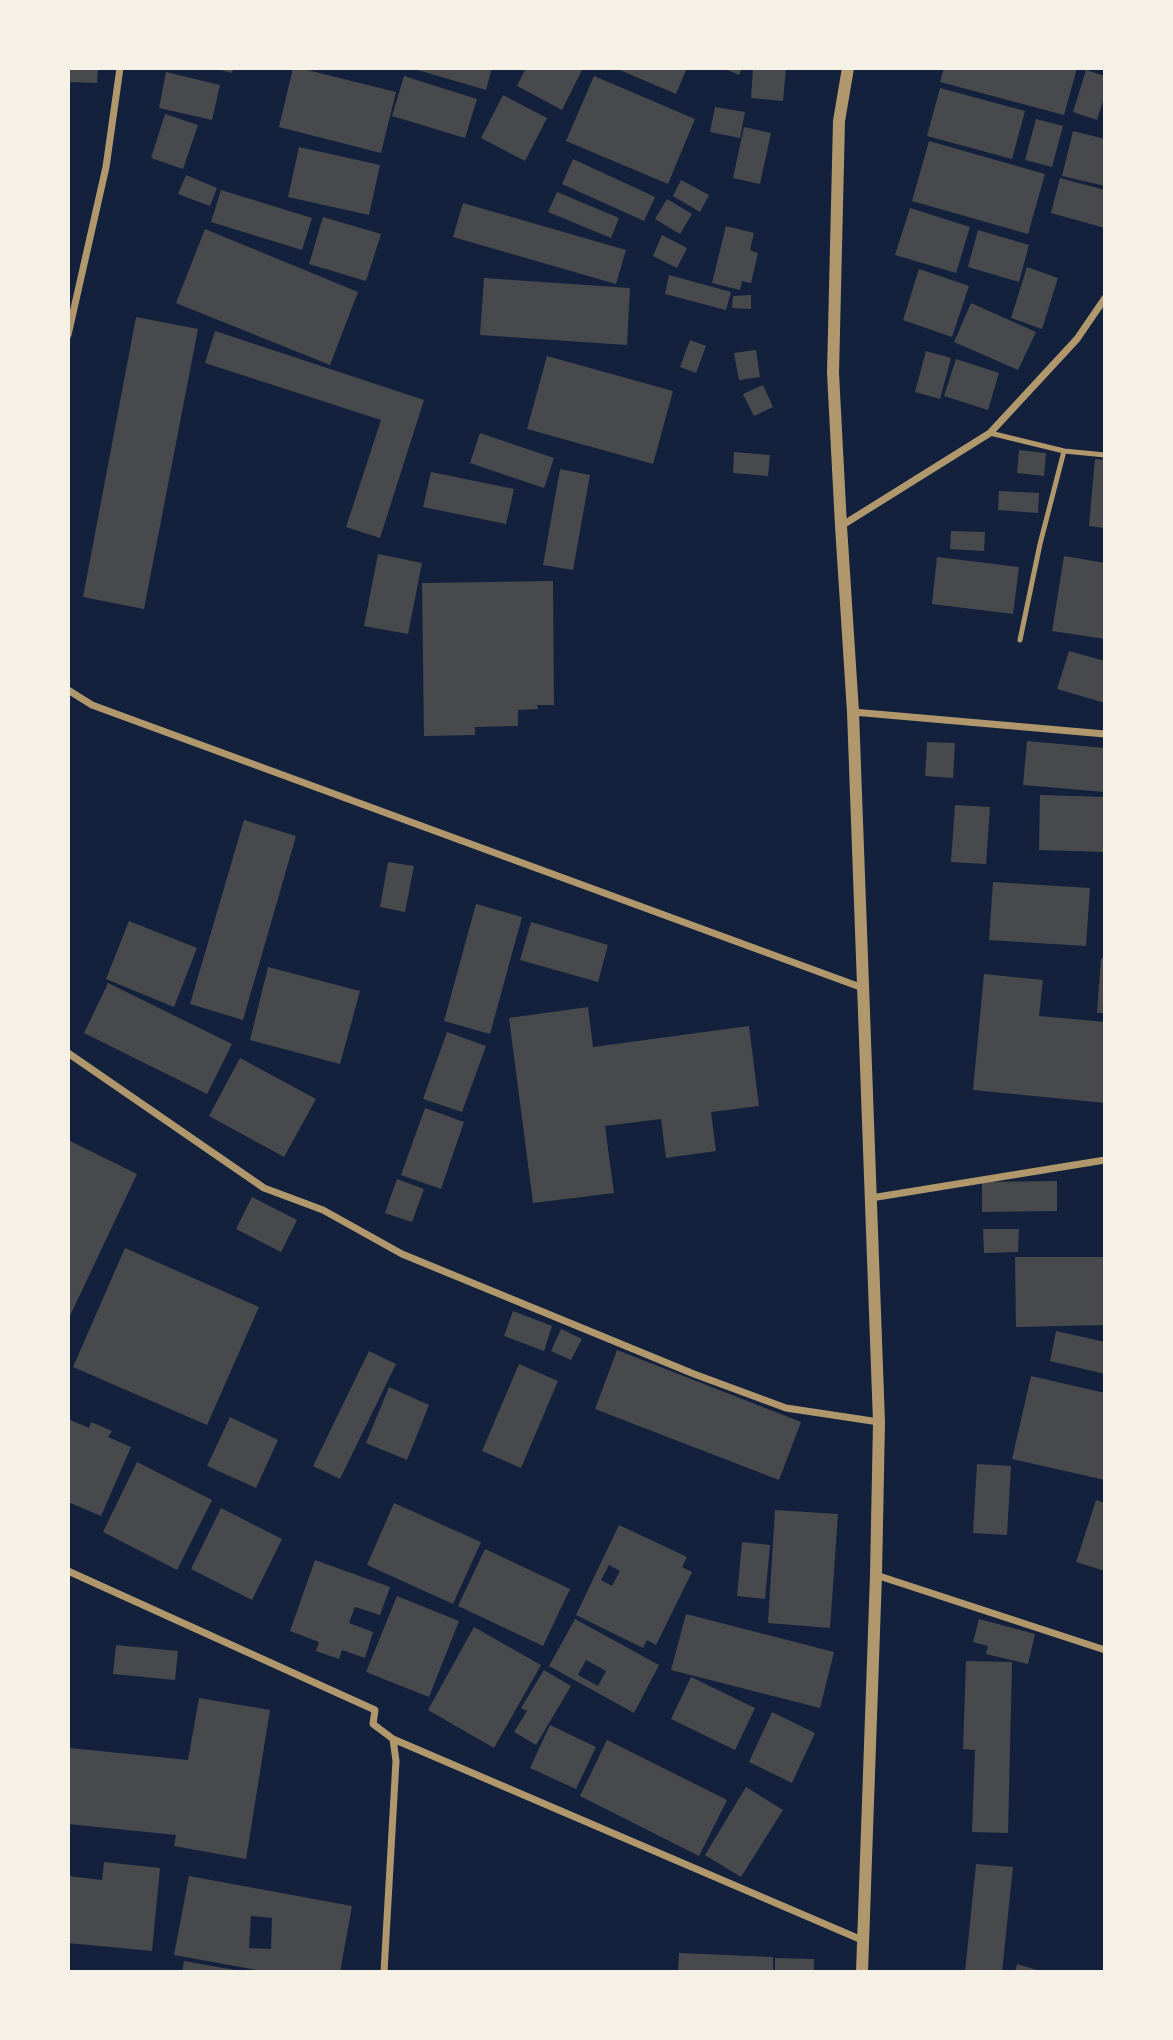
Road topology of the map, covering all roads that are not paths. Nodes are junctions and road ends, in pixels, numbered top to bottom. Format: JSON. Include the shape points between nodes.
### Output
{"nodes":[{"id":1,"x":120,"y":68,"type":"edge"},
{"id":2,"x":848,"y":68,"type":"edge"},
{"id":3,"x":1105,"y":298,"type":"edge"},
{"id":4,"x":68,"y":335,"type":"edge"},
{"id":5,"x":990,"y":433,"type":"junction"},
{"id":6,"x":1064,"y":451,"type":"junction"},
{"id":7,"x":1105,"y":455,"type":"edge"},
{"id":8,"x":841,"y":526,"type":"junction"},
{"id":9,"x":1020,"y":640,"type":"dead end"},
{"id":10,"x":68,"y":690,"type":"edge"},
{"id":11,"x":853,"y":712,"type":"junction"},
{"id":12,"x":1105,"y":734,"type":"edge"},
{"id":13,"x":863,"y":988,"type":"junction"},
{"id":14,"x":68,"y":1053,"type":"edge"},
{"id":15,"x":1105,"y":1160,"type":"edge"},
{"id":16,"x":871,"y":1198,"type":"junction"},
{"id":17,"x":880,"y":1422,"type":"junction"},
{"id":18,"x":68,"y":1571,"type":"edge"},
{"id":19,"x":876,"y":1575,"type":"junction"},
{"id":20,"x":1105,"y":1650,"type":"edge"},
{"id":21,"x":393,"y":1739,"type":"junction"},
{"id":22,"x":862,"y":1940,"type":"junction"},
{"id":23,"x":384,"y":1972,"type":"edge"},
{"id":24,"x":862,"y":1972,"type":"edge"}],
"edges":[{"from":1,"to":4,"type":"street","via":[[106,167]]},
{"from":2,"to":8,"type":"street","via":[[839,121],[834,346]]},
{"from":3,"to":5,"type":"street","via":[[1077,339]]},
{"from":5,"to":6,"type":"lane"},
{"from":5,"to":8,"type":"street"},
{"from":6,"to":7,"type":"lane"},
{"from":6,"to":9,"type":"lane"},
{"from":8,"to":11,"type":"street"},
{"from":10,"to":13,"type":"street","via":[[92,705]]},
{"from":11,"to":12,"type":"street"},
{"from":11,"to":13,"type":"street"},
{"from":13,"to":16,"type":"street"},
{"from":14,"to":17,"type":"street","via":[[264,1188],[323,1210],[402,1254],[786,1408]]},
{"from":15,"to":16,"type":"street"},
{"from":16,"to":17,"type":"street"},
{"from":17,"to":19,"type":"street"},
{"from":18,"to":21,"type":"street","via":[[375,1710],[373,1724]]},
{"from":19,"to":20,"type":"street"},
{"from":19,"to":22,"type":"street"},
{"from":21,"to":22,"type":"street"},
{"from":21,"to":23,"type":"street","via":[[396,1760]]},
{"from":22,"to":24,"type":"street"}]}
